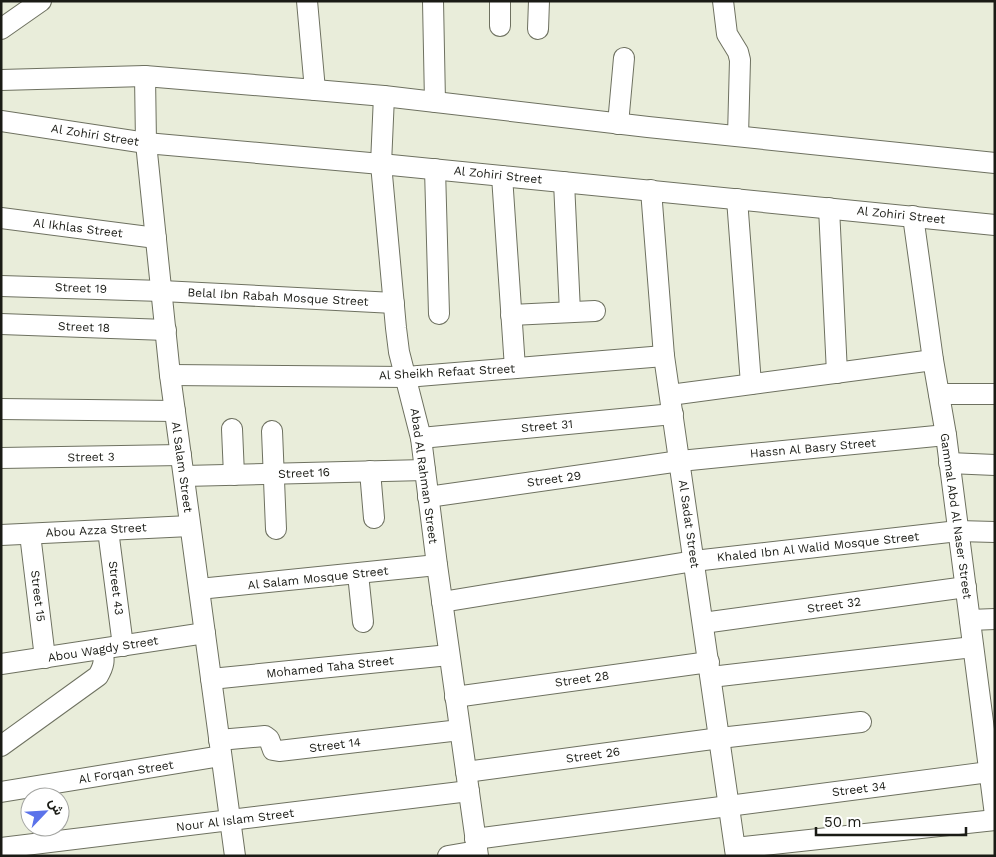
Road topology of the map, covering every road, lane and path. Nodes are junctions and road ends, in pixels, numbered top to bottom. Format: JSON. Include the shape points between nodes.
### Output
{"nodes":[{"id":1,"x":41,"y":1,"type":"edge"},
{"id":2,"x":307,"y":1,"type":"edge"},
{"id":3,"x":433,"y":1,"type":"edge"},
{"id":4,"x":500,"y":1,"type":"edge"},
{"id":5,"x":539,"y":1,"type":"edge"},
{"id":6,"x":723,"y":1,"type":"edge"},
{"id":7,"x":500,"y":26,"type":"dead end"},
{"id":8,"x":1,"y":29,"type":"edge"},
{"id":9,"x":538,"y":29,"type":"dead end"},
{"id":10,"x":624,"y":58,"type":"dead end"},
{"id":11,"x":145,"y":76,"type":"junction"},
{"id":12,"x":1,"y":80,"type":"edge"},
{"id":13,"x":315,"y":90,"type":"junction"},
{"id":14,"x":384,"y":96,"type":"junction"},
{"id":15,"x":435,"y":102,"type":"junction"},
{"id":16,"x":1,"y":121,"type":"edge"},
{"id":17,"x":618,"y":124,"type":"junction"},
{"id":18,"x":738,"y":136,"type":"junction"},
{"id":19,"x":146,"y":143,"type":"junction"},
{"id":20,"x":995,"y":162,"type":"edge"},
{"id":21,"x":381,"y":164,"type":"junction"},
{"id":22,"x":435,"y":169,"type":"junction"},
{"id":23,"x":502,"y":176,"type":"junction"},
{"id":24,"x":564,"y":182,"type":"junction"},
{"id":25,"x":651,"y":190,"type":"junction"},
{"id":26,"x":737,"y":199,"type":"junction"},
{"id":27,"x":829,"y":208,"type":"junction"},
{"id":28,"x":913,"y":216,"type":"junction"},
{"id":29,"x":1,"y":218,"type":"edge"},
{"id":30,"x":995,"y":226,"type":"edge"},
{"id":31,"x":156,"y":238,"type":"junction"},
{"id":32,"x":1,"y":286,"type":"edge"},
{"id":33,"x":162,"y":291,"type":"junction"},
{"id":34,"x":394,"y":303,"type":"junction"},
{"id":35,"x":595,"y":311,"type":"dead end"},
{"id":36,"x":570,"y":312,"type":"junction"},
{"id":37,"x":439,"y":314,"type":"dead end"},
{"id":38,"x":511,"y":315,"type":"junction"},
{"id":39,"x":1,"y":324,"type":"edge"},
{"id":40,"x":166,"y":330,"type":"junction"},
{"id":41,"x":664,"y":356,"type":"junction"},
{"id":42,"x":933,"y":360,"type":"junction"},
{"id":43,"x":515,"y":368,"type":"junction"},
{"id":44,"x":837,"y":373,"type":"junction"},
{"id":45,"x":170,"y":375,"type":"junction"},
{"id":46,"x":406,"y":377,"type":"junction"},
{"id":47,"x":751,"y":384,"type":"junction"},
{"id":48,"x":939,"y":394,"type":"junction"},
{"id":49,"x":995,"y":394,"type":"edge"},
{"id":50,"x":671,"y":404,"type":"junction"},
{"id":51,"x":1,"y":409,"type":"edge"},
{"id":52,"x":175,"y":411,"type":"junction"},
{"id":53,"x":232,"y":429,"type":"dead end"},
{"id":54,"x":272,"y":431,"type":"dead end"},
{"id":55,"x":946,"y":435,"type":"junction"},
{"id":56,"x":421,"y":438,"type":"junction"},
{"id":57,"x":180,"y":455,"type":"junction"},
{"id":58,"x":1,"y":458,"type":"edge"},
{"id":59,"x":680,"y":461,"type":"junction"},
{"id":60,"x":949,"y":463,"type":"junction"},
{"id":61,"x":995,"y":465,"type":"edge"},
{"id":62,"x":370,"y":470,"type":"junction"},
{"id":63,"x":425,"y":470,"type":"junction"},
{"id":64,"x":234,"y":474,"type":"junction"},
{"id":65,"x":274,"y":474,"type":"junction"},
{"id":66,"x":184,"y":476,"type":"junction"},
{"id":67,"x":428,"y":497,"type":"junction"},
{"id":68,"x":374,"y":518,"type":"dead end"},
{"id":69,"x":190,"y":526,"type":"junction"},
{"id":70,"x":108,"y":530,"type":"junction"},
{"id":71,"x":276,"y":530,"type":"dead end"},
{"id":72,"x":958,"y":531,"type":"junction"},
{"id":73,"x":995,"y":532,"type":"edge"},
{"id":74,"x":30,"y":534,"type":"junction"},
{"id":75,"x":1,"y":535,"type":"edge"},
{"id":76,"x":694,"y":561,"type":"junction"},
{"id":77,"x":437,"y":566,"type":"junction"},
{"id":78,"x":358,"y":574,"type":"junction"},
{"id":79,"x":966,"y":587,"type":"junction"},
{"id":80,"x":199,"y":590,"type":"junction"},
{"id":81,"x":442,"y":602,"type":"junction"},
{"id":82,"x":995,"y":619,"type":"edge"},
{"id":83,"x":970,"y":620,"type":"junction"},
{"id":84,"x":363,"y":622,"type":"dead end"},
{"id":85,"x":703,"y":623,"type":"junction"},
{"id":86,"x":204,"y":633,"type":"junction"},
{"id":87,"x":123,"y":646,"type":"junction"},
{"id":88,"x":973,"y":646,"type":"junction"},
{"id":89,"x":102,"y":649,"type":"junction"},
{"id":90,"x":449,"y":656,"type":"junction"},
{"id":91,"x":45,"y":658,"type":"junction"},
{"id":92,"x":1,"y":664,"type":"edge"},
{"id":93,"x":710,"y":669,"type":"junction"},
{"id":94,"x":211,"y":679,"type":"junction"},
{"id":95,"x":455,"y":697,"type":"junction"},
{"id":96,"x":861,"y":722,"type":"dead end"},
{"id":97,"x":989,"y":726,"type":"edge"},
{"id":98,"x":460,"y":730,"type":"junction"},
{"id":99,"x":720,"y":738,"type":"junction"},
{"id":100,"x":1,"y":746,"type":"edge"},
{"id":101,"x":220,"y":748,"type":"junction"},
{"id":102,"x":989,"y":772,"type":"junction"},
{"id":103,"x":467,"y":782,"type":"junction"},
{"id":104,"x":1,"y":792,"type":"edge"},
{"id":105,"x":994,"y":802,"type":"edge"},
{"id":106,"x":729,"y":805,"type":"junction"},
{"id":107,"x":995,"y":820,"type":"edge"},
{"id":108,"x":230,"y":821,"type":"junction"},
{"id":109,"x":1,"y":848,"type":"edge"},
{"id":110,"x":477,"y":849,"type":"edge"},
{"id":111,"x":736,"y":852,"type":"edge"},
{"id":112,"x":235,"y":856,"type":"edge"},
{"id":113,"x":448,"y":856,"type":"edge"}],
"edges":[{"from":1,"to":8,"type":"street"},
{"from":2,"to":13,"type":"street"},
{"from":3,"to":15,"type":"street"},
{"from":4,"to":7,"type":"street"},
{"from":5,"to":9,"type":"street"},
{"from":6,"to":18,"type":"street","via":[[727,34],[740,60]]},
{"from":10,"to":17,"type":"street"},
{"from":11,"to":12,"type":"street"},
{"from":11,"to":13,"type":"street"},
{"from":11,"to":19,"type":"street","name":"Al Salam Street"},
{"from":13,"to":14,"type":"street"},
{"from":14,"to":15,"type":"street"},
{"from":14,"to":21,"type":"street","name":"Abad Al Rahman Street"},
{"from":15,"to":17,"type":"street"},
{"from":16,"to":19,"type":"street","name":"Al Zohiri Street"},
{"from":17,"to":18,"type":"street"},
{"from":18,"to":20,"type":"street"},
{"from":19,"to":21,"type":"street","name":"Al Zohiri Street"},
{"from":19,"to":31,"type":"street","name":"Al Salam Street"},
{"from":21,"to":22,"type":"street","name":"Al Zohiri Street"},
{"from":21,"to":34,"type":"street","name":"Abad Al Rahman Street"},
{"from":22,"to":23,"type":"street","name":"Al Zohiri Street"},
{"from":22,"to":37,"type":"street"},
{"from":23,"to":24,"type":"street","name":"Al Zohiri Street"},
{"from":23,"to":38,"type":"street"},
{"from":24,"to":25,"type":"street","name":"Al Zohiri Street"},
{"from":24,"to":36,"type":"street"},
{"from":25,"to":26,"type":"street","name":"Al Zohiri Street"},
{"from":25,"to":41,"type":"street","name":"Al Sadat Street"},
{"from":26,"to":27,"type":"street","name":"Al Zohiri Street"},
{"from":26,"to":47,"type":"street"},
{"from":27,"to":28,"type":"street","name":"Al Zohiri Street"},
{"from":27,"to":44,"type":"street"},
{"from":28,"to":30,"type":"street","name":"Al Zohiri Street"},
{"from":28,"to":42,"type":"street","name":"Gammal Abd Al Naser Street"},
{"from":29,"to":31,"type":"street","name":"Al Ikhlas Street"},
{"from":31,"to":33,"type":"street","name":"Al Salam Street"},
{"from":32,"to":33,"type":"street","name":"Street 19"},
{"from":33,"to":34,"type":"street","name":"Belal Ibn Rabah Mosque Street"},
{"from":33,"to":40,"type":"street","name":"Al Salam Street"},
{"from":34,"to":46,"type":"street","name":"Abad Al Rahman Street","via":[[398,344]]},
{"from":35,"to":36,"type":"street"},
{"from":36,"to":38,"type":"street"},
{"from":38,"to":43,"type":"street"},
{"from":39,"to":40,"type":"street","name":"Street 18"},
{"from":40,"to":45,"type":"street","name":"Al Salam Street"},
{"from":41,"to":43,"type":"street","name":"Al Sheikh Refaat Street"},
{"from":41,"to":50,"type":"street","name":"Al Sadat Street"},
{"from":42,"to":44,"type":"street","name":"Street 31"},
{"from":42,"to":48,"type":"street","name":"Gammal Abd Al Naser Street"},
{"from":43,"to":46,"type":"street","name":"Al Sheikh Refaat Street"},
{"from":44,"to":47,"type":"street","name":"Street 31"},
{"from":45,"to":46,"type":"street","name":"Al Sheikh Refaat Street"},
{"from":45,"to":52,"type":"street","name":"Al Salam Street"},
{"from":46,"to":56,"type":"street","name":"Abad Al Rahman Street"},
{"from":47,"to":50,"type":"street","name":"Street 31"},
{"from":48,"to":49,"type":"street"},
{"from":48,"to":55,"type":"street","name":"Gammal Abd Al Naser Street"},
{"from":50,"to":56,"type":"street","name":"Street 31"},
{"from":50,"to":59,"type":"street","name":"Al Sadat Street"},
{"from":51,"to":52,"type":"street"},
{"from":52,"to":57,"type":"street","name":"Al Salam Street"},
{"from":53,"to":64,"type":"street"},
{"from":54,"to":65,"type":"street"},
{"from":55,"to":59,"type":"street","name":"Hassn Al Basry Street"},
{"from":55,"to":60,"type":"street","name":"Gammal Abd Al Naser Street"},
{"from":56,"to":63,"type":"street","name":"Abad Al Rahman Street"},
{"from":57,"to":58,"type":"street","name":"Street 3"},
{"from":57,"to":66,"type":"street","name":"Al Salam Street"},
{"from":59,"to":67,"type":"street","name":"Street 29"},
{"from":59,"to":76,"type":"street","name":"Al Sadat Street"},
{"from":60,"to":61,"type":"street"},
{"from":60,"to":72,"type":"street","name":"Gammal Abd Al Naser Street"},
{"from":62,"to":63,"type":"street","name":"Street 16"},
{"from":62,"to":65,"type":"street","name":"Street 16"},
{"from":62,"to":68,"type":"street"},
{"from":63,"to":67,"type":"street","name":"Abad Al Rahman Street"},
{"from":64,"to":65,"type":"street","name":"Street 16"},
{"from":64,"to":66,"type":"street","name":"Street 16"},
{"from":65,"to":71,"type":"street"},
{"from":66,"to":69,"type":"street","name":"Al Salam Street"},
{"from":67,"to":77,"type":"street","name":"Abad Al Rahman Street"},
{"from":69,"to":70,"type":"street","name":"Abou Azza Street"},
{"from":69,"to":80,"type":"street","name":"Al Salam Street"},
{"from":70,"to":74,"type":"street","name":"Abou Azza Street"},
{"from":70,"to":87,"type":"street","name":"Street 43"},
{"from":72,"to":73,"type":"street","name":"Khaled Ibn Al Walid Mosque Street"},
{"from":72,"to":76,"type":"street","name":"Khaled Ibn Al Walid Mosque Street"},
{"from":72,"to":79,"type":"street","name":"Gammal Abd Al Naser Street"},
{"from":74,"to":75,"type":"street","name":"Abou Azza Street"},
{"from":74,"to":91,"type":"street","name":"Street 15"},
{"from":76,"to":81,"type":"street","name":"Khaled Ibn Al Walid Mosque Street"},
{"from":76,"to":85,"type":"street","name":"Al Sadat Street"},
{"from":77,"to":78,"type":"street","name":"Al Salam Mosque Street"},
{"from":77,"to":81,"type":"street","name":"Abad Al Rahman Street"},
{"from":78,"to":80,"type":"street","name":"Al Salam Mosque Street"},
{"from":78,"to":84,"type":"street"},
{"from":79,"to":83,"type":"street","name":"Gammal Abd Al Naser Street"},
{"from":79,"to":85,"type":"street","name":"Street 32"},
{"from":80,"to":86,"type":"street","name":"Al Salam Street"},
{"from":81,"to":90,"type":"street","name":"Abad Al Rahman Street"},
{"from":82,"to":83,"type":"street"},
{"from":83,"to":88,"type":"street","name":"Gammal Abd Al Naser Street"},
{"from":85,"to":93,"type":"street","name":"Al Sadat Street"},
{"from":86,"to":87,"type":"street","name":"Abou Wagdy Street"},
{"from":86,"to":94,"type":"street","name":"Al Salam Street"},
{"from":87,"to":89,"type":"street","name":"Abou Wagdy Street"},
{"from":88,"to":93,"type":"street","name":"Street 28"},
{"from":88,"to":97,"type":"street","name":"Gammal Abd Al Naser Street"},
{"from":89,"to":91,"type":"street","name":"Abou Wagdy Street"},
{"from":89,"to":100,"type":"street","via":[[105,658],[98,676]]},
{"from":90,"to":94,"type":"street","name":"Mohamed Taha Street"},
{"from":90,"to":95,"type":"street","name":"Abad Al Rahman Street"},
{"from":91,"to":92,"type":"street","name":"Abou Wagdy Street"},
{"from":93,"to":95,"type":"street","name":"Street 28"},
{"from":93,"to":99,"type":"street","name":"Al Sadat Street"},
{"from":94,"to":101,"type":"street","name":"Al Salam Street"},
{"from":95,"to":98,"type":"street","name":"Abad Al Rahman Street"},
{"from":96,"to":99,"type":"street","name":"Street 26"},
{"from":97,"to":102,"type":"street","name":"Gammal Abd Al Naser Street"},
{"from":98,"to":101,"type":"street","name":"Street 14","via":[[279,752],[273,750],[265,736]]},
{"from":98,"to":103,"type":"street","name":"Abad Al Rahman Street"},
{"from":99,"to":103,"type":"street","name":"Street 26"},
{"from":99,"to":106,"type":"street","name":"Al Sadat Street"},
{"from":101,"to":104,"type":"street","name":"Al Forqan Street"},
{"from":101,"to":108,"type":"street","name":"Al Salam Street"},
{"from":102,"to":105,"type":"street","name":"Gammal Abd Al Naser Street"},
{"from":102,"to":106,"type":"street","name":"Street 34"},
{"from":103,"to":108,"type":"street","name":"Nour Al Islam Street"},
{"from":103,"to":110,"type":"street","name":"Abad Al Rahman Street"},
{"from":106,"to":110,"type":"street","name":"Street 34"},
{"from":106,"to":111,"type":"street","name":"Al Sadat Street"},
{"from":107,"to":111,"type":"street"},
{"from":108,"to":109,"type":"street","name":"Nour Al Islam Street"},
{"from":108,"to":112,"type":"street","name":"Al Salam Street"},
{"from":110,"to":113,"type":"street","name":"Street 34"}]}
